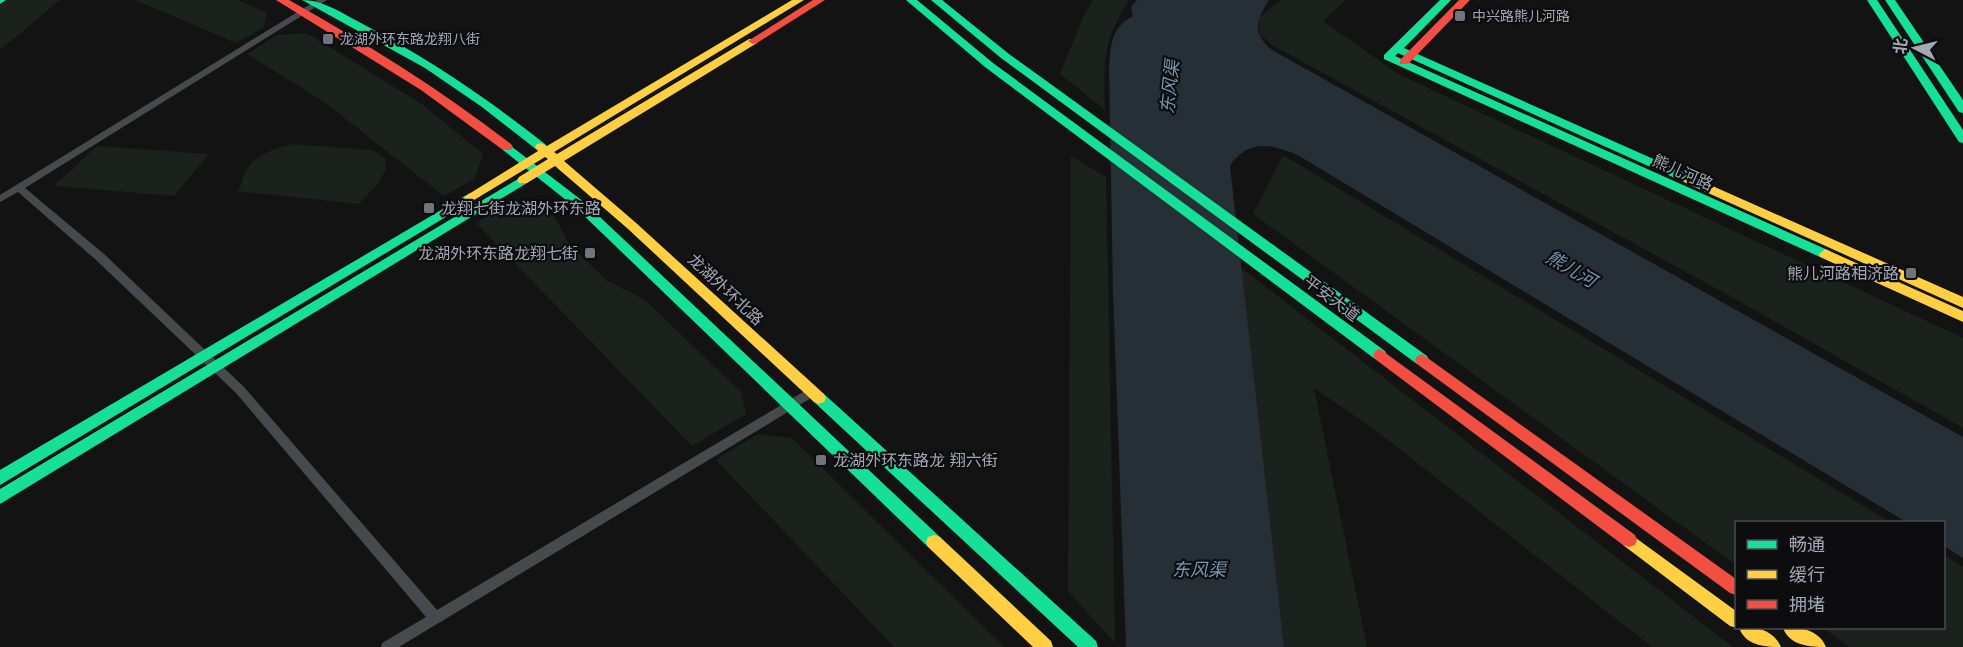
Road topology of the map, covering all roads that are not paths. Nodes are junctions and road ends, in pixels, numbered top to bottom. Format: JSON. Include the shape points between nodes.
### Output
{"nodes":[{"id":1,"x":281,"y":0,"type":"edge"},
{"id":2,"x":799,"y":0,"type":"edge"},
{"id":3,"x":820,"y":0,"type":"edge"},
{"id":4,"x":912,"y":0,"type":"edge"},
{"id":5,"x":936,"y":0,"type":"edge"},
{"id":6,"x":1446,"y":0,"type":"edge"},
{"id":7,"x":1465,"y":0,"type":"edge"},
{"id":8,"x":1872,"y":0,"type":"edge"},
{"id":9,"x":1890,"y":0,"type":"edge"},
{"id":10,"x":313,"y":4,"type":"edge"},
{"id":11,"x":1407,"y":60,"type":"junction"},
{"id":12,"x":1963,"y":110,"type":"edge"},
{"id":13,"x":1959,"y":128,"type":"edge"},
{"id":14,"x":552,"y":156,"type":"junction"},
{"id":15,"x":534,"y":167,"type":"junction"},
{"id":16,"x":19,"y":188,"type":"junction"},
{"id":17,"x":0,"y":199,"type":"edge"},
{"id":18,"x":1963,"y":303,"type":"edge"},
{"id":19,"x":1963,"y":318,"type":"edge"},
{"id":20,"x":204,"y":356,"type":"junction"},
{"id":21,"x":216,"y":367,"type":"junction"},
{"id":22,"x":812,"y":392,"type":"junction"},
{"id":23,"x":791,"y":405,"type":"junction"},
{"id":24,"x":0,"y":478,"type":"edge"},
{"id":25,"x":0,"y":497,"type":"edge"},
{"id":26,"x":1735,"y":587,"type":"edge"},
{"id":27,"x":435,"y":618,"type":"junction"},
{"id":28,"x":1735,"y":619,"type":"edge"},
{"id":29,"x":1750,"y":629,"type":"edge"},
{"id":30,"x":1794,"y":629,"type":"edge"},
{"id":31,"x":387,"y":647,"type":"edge"},
{"id":32,"x":1045,"y":647,"type":"edge"},
{"id":33,"x":1090,"y":647,"type":"edge"},
{"id":34,"x":1773,"y":647,"type":"edge"},
{"id":35,"x":1818,"y":647,"type":"edge"}],
"edges":[{"from":1,"to":10,"type":"main road","name":"龙湖外环北路"},
{"from":2,"to":14,"type":"main road"},
{"from":3,"to":14,"type":"main road"},
{"from":4,"to":28,"type":"main road","name":"平安大道","via":[[960,42]]},
{"from":5,"to":26,"type":"main road","name":"平安大道","via":[[976,34]]},
{"from":6,"to":11,"type":"main road","name":"熊儿河路","via":[[1392,53]]},
{"from":7,"to":11,"type":"main road"},
{"from":8,"to":13,"type":"main road"},
{"from":9,"to":12,"type":"main road"},
{"from":10,"to":14,"type":"main road","name":"龙湖外环北路","via":[[345,17],[426,65]]},
{"from":10,"to":15,"type":"main road","name":"龙湖外环北路"},
{"from":10,"to":16,"type":"street"},
{"from":11,"to":18,"type":"main road","name":"熊儿河路"},
{"from":11,"to":19,"type":"main road","name":"熊儿河路"},
{"from":14,"to":15,"type":"main road"},
{"from":14,"to":22,"type":"main road","name":"龙湖外环北路","via":[[599,194]]},
{"from":15,"to":20,"type":"main road"},
{"from":15,"to":21,"type":"main road"},
{"from":15,"to":23,"type":"main road","name":"龙湖外环北路","via":[[580,205]]},
{"from":16,"to":17,"type":"street"},
{"from":16,"to":20,"type":"street","via":[[100,257]]},
{"from":20,"to":21,"type":"street"},
{"from":20,"to":24,"type":"main road"},
{"from":21,"to":25,"type":"main road"},
{"from":21,"to":27,"type":"street"},
{"from":22,"to":23,"type":"street"},
{"from":22,"to":33,"type":"main road","name":"龙湖外环北路"},
{"from":23,"to":27,"type":"street"},
{"from":23,"to":32,"type":"main road","name":"龙湖外环北路"},
{"from":27,"to":31,"type":"street"},
{"from":29,"to":34,"type":"main road"},
{"from":30,"to":35,"type":"main road"}]}
